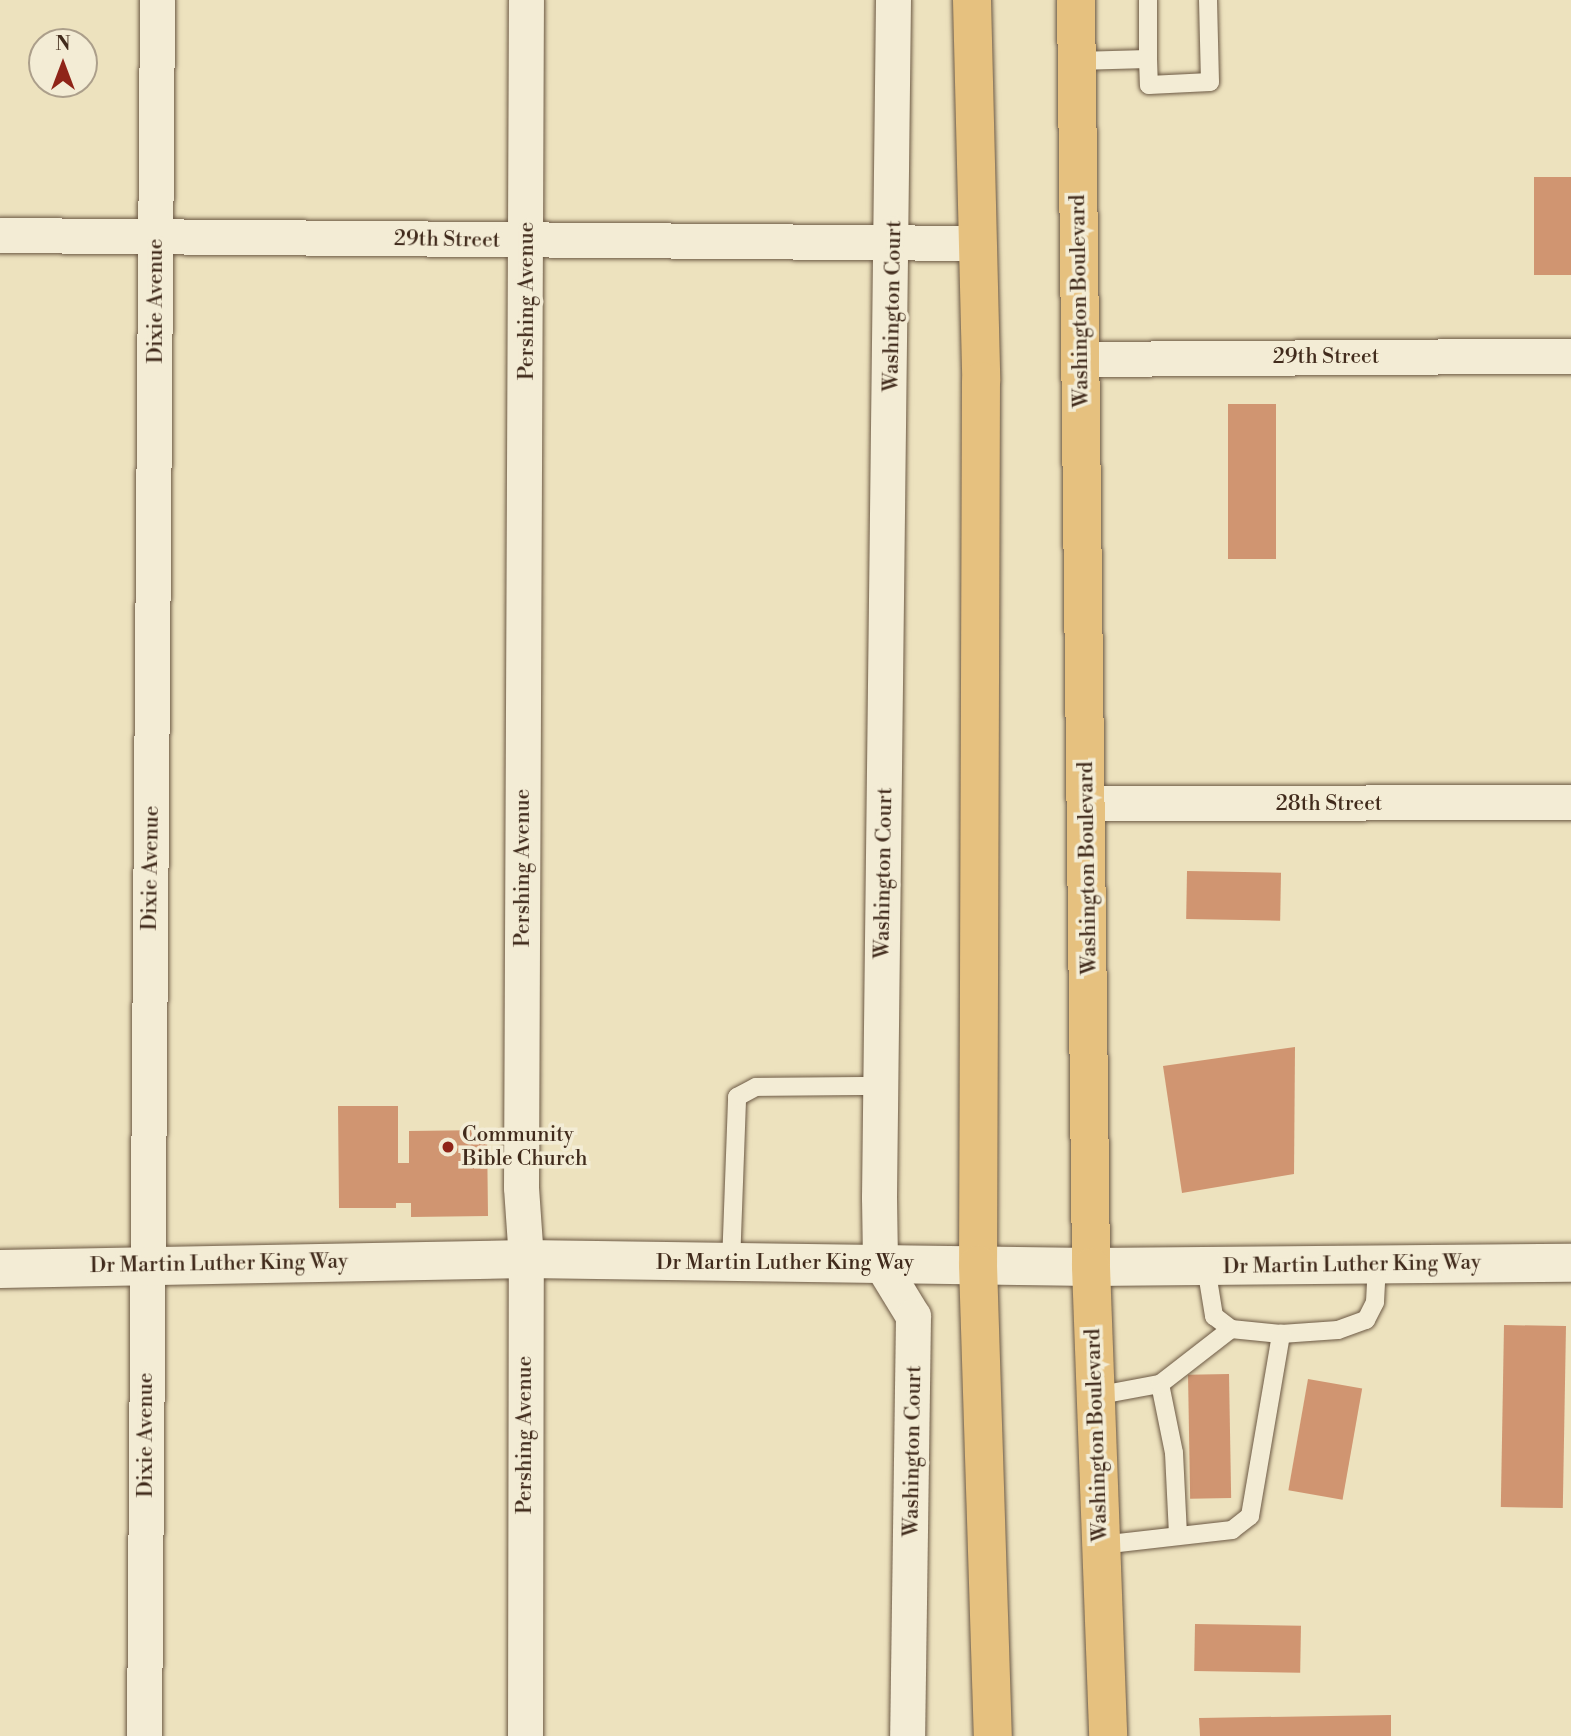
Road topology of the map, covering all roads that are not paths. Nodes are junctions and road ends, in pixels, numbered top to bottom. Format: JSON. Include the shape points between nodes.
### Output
{"nodes":[{"id":1,"x":156,"y":0,"type":"edge"},
{"id":2,"x":526,"y":0,"type":"edge"},
{"id":3,"x":894,"y":0,"type":"edge"},
{"id":4,"x":972,"y":0,"type":"edge"},
{"id":5,"x":1076,"y":0,"type":"edge"},
{"id":6,"x":1148,"y":0,"type":"edge"},
{"id":7,"x":1208,"y":0,"type":"edge"},
{"id":8,"x":1148,"y":59,"type":"junction"},
{"id":9,"x":1077,"y":61,"type":"junction"},
{"id":10,"x":0,"y":235,"type":"edge"},
{"id":11,"x":157,"y":237,"type":"junction"},
{"id":12,"x":527,"y":241,"type":"junction"},
{"id":13,"x":977,"y":243,"type":"junction"},
{"id":14,"x":894,"y":245,"type":"junction"},
{"id":15,"x":1571,"y":356,"type":"edge"},
{"id":16,"x":1081,"y":359,"type":"junction"},
{"id":17,"x":1571,"y":802,"type":"edge"},
{"id":18,"x":1087,"y":803,"type":"junction"},
{"id":19,"x":880,"y":1086,"type":"junction"},
{"id":20,"x":526,"y":1259,"type":"junction"},
{"id":21,"x":880,"y":1262,"type":"junction"},
{"id":22,"x":1571,"y":1263,"type":"edge"},
{"id":23,"x":148,"y":1264,"type":"junction"},
{"id":24,"x":731,"y":1264,"type":"junction"},
{"id":25,"x":978,"y":1265,"type":"junction"},
{"id":26,"x":1377,"y":1265,"type":"junction"},
{"id":27,"x":1091,"y":1267,"type":"junction"},
{"id":28,"x":1206,"y":1267,"type":"junction"},
{"id":29,"x":0,"y":1269,"type":"edge"},
{"id":30,"x":1231,"y":1328,"type":"junction"},
{"id":31,"x":1280,"y":1334,"type":"junction"},
{"id":32,"x":1160,"y":1384,"type":"junction"},
{"id":33,"x":1095,"y":1396,"type":"junction"},
{"id":34,"x":1178,"y":1535,"type":"junction"},
{"id":35,"x":1101,"y":1545,"type":"junction"},
{"id":36,"x":144,"y":1736,"type":"edge"},
{"id":37,"x":525,"y":1736,"type":"edge"},
{"id":38,"x":906,"y":1736,"type":"edge"},
{"id":39,"x":993,"y":1736,"type":"edge"},
{"id":40,"x":1108,"y":1736,"type":"edge"}],
"edges":[{"from":1,"to":11,"type":"street","name":"Dixie Avenue"},
{"from":2,"to":12,"type":"street","name":"Pershing Avenue"},
{"from":3,"to":14,"type":"street","name":"Washington Court"},
{"from":4,"to":13,"type":"main road"},
{"from":5,"to":9,"type":"main road","name":"Washington Boulevard"},
{"from":6,"to":8,"type":"lane"},
{"from":7,"to":8,"type":"lane","via":[[1210,82],[1149,85]]},
{"from":8,"to":9,"type":"lane"},
{"from":9,"to":16,"type":"main road","name":"Washington Boulevard"},
{"from":10,"to":11,"type":"street","name":"29th Street"},
{"from":11,"to":12,"type":"street","name":"29th Street"},
{"from":11,"to":23,"type":"street","name":"Dixie Avenue"},
{"from":12,"to":14,"type":"street","name":"29th Street"},
{"from":12,"to":20,"type":"street","name":"Pershing Avenue","via":[[522,1173]]},
{"from":13,"to":14,"type":"street","name":"29th Street"},
{"from":13,"to":25,"type":"main road"},
{"from":14,"to":19,"type":"street","name":"Washington Court"},
{"from":15,"to":16,"type":"street","name":"29th Street"},
{"from":16,"to":18,"type":"main road","name":"Washington Boulevard"},
{"from":17,"to":18,"type":"street","name":"28th Street"},
{"from":18,"to":27,"type":"main road","name":"Washington Boulevard"},
{"from":19,"to":21,"type":"street","name":"Washington Court"},
{"from":19,"to":24,"type":"lane","via":[[756,1087],[737,1097]]},
{"from":20,"to":23,"type":"street","name":"Dr Martin Luther King Way"},
{"from":20,"to":24,"type":"street","name":"Dr Martin Luther King Way"},
{"from":20,"to":37,"type":"street","name":"Pershing Avenue"},
{"from":21,"to":24,"type":"street","name":"Dr Martin Luther King Way"},
{"from":21,"to":25,"type":"street","name":"Dr Martin Luther King Way"},
{"from":21,"to":38,"type":"street","name":"Washington Court","via":[[913,1316]]},
{"from":22,"to":26,"type":"street","name":"Dr Martin Luther King Way"},
{"from":23,"to":29,"type":"street","name":"Dr Martin Luther King Way"},
{"from":23,"to":36,"type":"street","name":"Dixie Avenue"},
{"from":25,"to":27,"type":"street","name":"Dr Martin Luther King Way"},
{"from":25,"to":39,"type":"main road"},
{"from":26,"to":28,"type":"street","name":"Dr Martin Luther King Way"},
{"from":26,"to":31,"type":"lane","via":[[1375,1302],[1366,1320],[1338,1330]]},
{"from":27,"to":28,"type":"street","name":"Dr Martin Luther King Way"},
{"from":27,"to":33,"type":"main road","name":"Washington Boulevard"},
{"from":28,"to":30,"type":"lane","via":[[1214,1316]]},
{"from":30,"to":31,"type":"lane"},
{"from":30,"to":32,"type":"lane"},
{"from":31,"to":34,"type":"lane","via":[[1250,1516],[1233,1530]]},
{"from":32,"to":33,"type":"lane"},
{"from":32,"to":34,"type":"lane","via":[[1174,1453]]},
{"from":33,"to":35,"type":"main road","name":"Washington Boulevard"},
{"from":34,"to":35,"type":"lane"},
{"from":35,"to":40,"type":"main road","name":"Washington Boulevard"}]}
